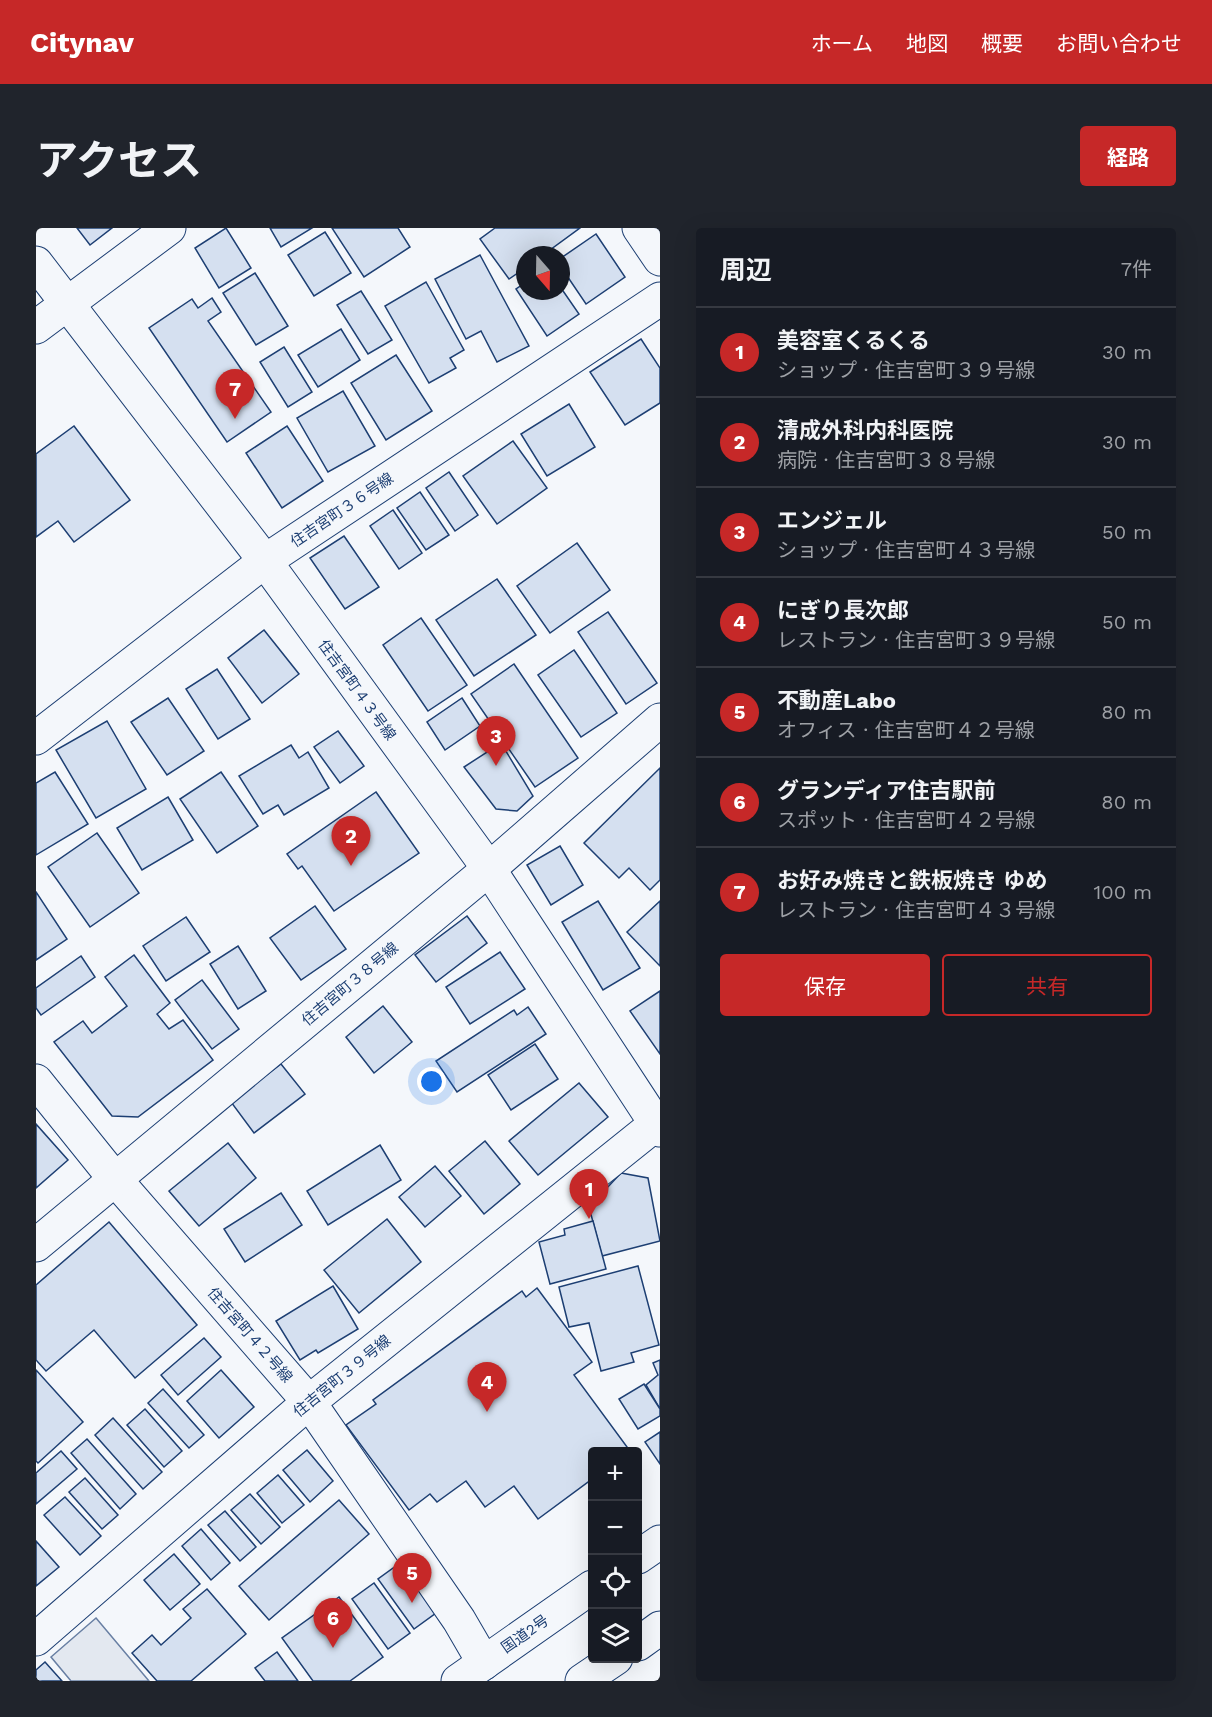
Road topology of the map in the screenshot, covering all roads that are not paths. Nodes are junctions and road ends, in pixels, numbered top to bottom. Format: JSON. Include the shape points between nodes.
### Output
{"nodes":[{"id":1,"x":170,"y":228,"type":"edge"},
{"id":2,"x":639,"y":228,"type":"edge"},
{"id":3,"x":660,"y":259,"type":"edge"},
{"id":4,"x":36,"y":263,"type":"edge"},
{"id":5,"x":660,"y":298,"type":"edge"},
{"id":6,"x":66,"y":304,"type":"junction"},
{"id":7,"x":36,"y":327,"type":"edge"},
{"id":8,"x":265,"y":561,"type":"junction"},
{"id":9,"x":660,"y":720,"type":"edge"},
{"id":10,"x":36,"y":738,"type":"edge"},
{"id":11,"x":489,"y":869,"type":"junction"},
{"id":12,"x":36,"y":1082,"type":"edge"},
{"id":13,"x":658,"y":1126,"type":"edge"},
{"id":14,"x":114,"y":1178,"type":"junction"},
{"id":15,"x":36,"y":1245,"type":"edge"},
{"id":16,"x":309,"y":1402,"type":"junction"},
{"id":17,"x":660,"y":1542,"type":"edge"},
{"id":18,"x":641,"y":1555,"type":"edge"},
{"id":19,"x":588,"y":1590,"type":"edge"},
{"id":20,"x":660,"y":1628,"type":"edge"},
{"id":21,"x":36,"y":1639,"type":"edge"},
{"id":22,"x":642,"y":1641,"type":"edge"},
{"id":23,"x":610,"y":1663,"type":"edge"},
{"id":24,"x":471,"y":1672,"type":"edge"},
{"id":25,"x":582,"y":1681,"type":"edge"}],
"edges":[{"from":1,"to":6,"type":"main road"},
{"from":2,"to":3,"type":"main road"},
{"from":4,"to":6,"type":"main road","name":"住吉宮町４３号線"},
{"from":5,"to":8,"type":"main road","name":"住吉宮町３６号線"},
{"from":6,"to":7,"type":"main road"},
{"from":6,"to":8,"type":"main road","name":"住吉宮町４３号線"},
{"from":8,"to":10,"type":"main road","name":"住吉宮町３６号線"},
{"from":8,"to":11,"type":"main road","name":"住吉宮町４３号線"},
{"from":9,"to":11,"type":"main road","name":"住吉宮町３８号線"},
{"from":11,"to":13,"type":"main road","name":"住吉宮町４３号線"},
{"from":11,"to":14,"type":"main road","name":"住吉宮町３８号線"},
{"from":12,"to":14,"type":"main road","name":"住吉宮町４２号線"},
{"from":13,"to":16,"type":"main road","name":"住吉宮町３９号線"},
{"from":14,"to":15,"type":"main road","name":"住吉宮町３８号線"},
{"from":14,"to":16,"type":"main road","name":"住吉宮町４２号線"},
{"from":16,"to":21,"type":"main road","name":"住吉宮町３９号線"},
{"from":16,"to":24,"type":"main road","name":"住吉宮町４２号線","via":[[459,1620]]},
{"from":17,"to":18,"type":"main road"},
{"from":19,"to":24,"type":"main road","name":"国道2号"},
{"from":20,"to":22,"type":"main road"},
{"from":23,"to":25,"type":"main road"}]}
